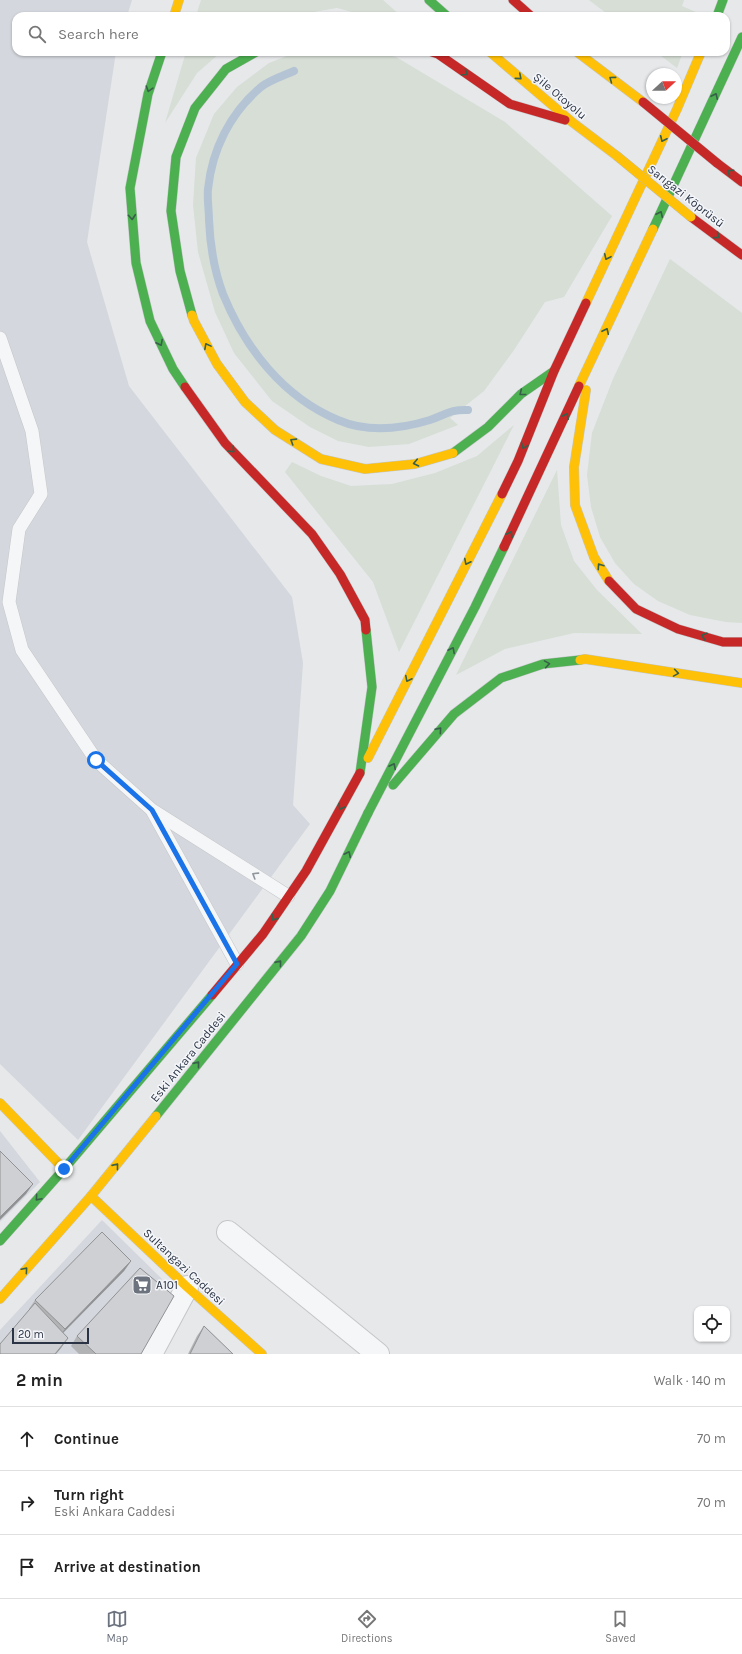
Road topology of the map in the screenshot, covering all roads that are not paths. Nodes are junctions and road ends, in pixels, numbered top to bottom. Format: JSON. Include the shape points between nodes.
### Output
{"nodes":[{"id":1,"x":179,"y":0,"type":"edge"},
{"id":2,"x":430,"y":0,"type":"edge"},
{"id":3,"x":513,"y":0,"type":"edge"},
{"id":4,"x":521,"y":0,"type":"edge"},
{"id":5,"x":723,"y":0,"type":"edge"},
{"id":6,"x":175,"y":12,"type":"edge"},
{"id":7,"x":443,"y":12,"type":"edge"},
{"id":8,"x":526,"y":12,"type":"edge"},
{"id":9,"x":528,"y":12,"type":"edge"},
{"id":10,"x":718,"y":12,"type":"edge"},
{"id":11,"x":742,"y":37,"type":"edge"},
{"id":12,"x":161,"y":56,"type":"edge"},
{"id":13,"x":249,"y":56,"type":"edge"},
{"id":14,"x":441,"y":56,"type":"edge"},
{"id":15,"x":495,"y":56,"type":"edge"},
{"id":16,"x":582,"y":56,"type":"edge"},
{"id":17,"x":699,"y":56,"type":"edge"},
{"id":18,"x":572,"y":122,"type":"junction"},
{"id":19,"x":617,"y":156,"type":"joint"},
{"id":20,"x":742,"y":182,"type":"edge"},
{"id":21,"x":742,"y":255,"type":"edge"},
{"id":22,"x":0,"y":338,"type":"edge"},
{"id":23,"x":589,"y":367,"type":"junction"},
{"id":24,"x":554,"y":371,"type":"junction"},
{"id":25,"x":742,"y":642,"type":"edge"},
{"id":26,"x":742,"y":683,"type":"edge"},
{"id":27,"x":360,"y":773,"type":"junction"},
{"id":28,"x":152,"y":810,"type":"junction"},
{"id":29,"x":368,"y":813,"type":"junction"},
{"id":30,"x":288,"y":896,"type":"junction"},
{"id":31,"x":237,"y":964,"type":"junction"},
{"id":32,"x":0,"y":1103,"type":"edge"},
{"id":33,"x":64,"y":1169,"type":"junction"},
{"id":34,"x":91,"y":1196,"type":"junction"},
{"id":35,"x":228,"y":1232,"type":"dead end"},
{"id":36,"x":0,"y":1241,"type":"edge"},
{"id":37,"x":187,"y":1287,"type":"junction"},
{"id":38,"x":0,"y":1299,"type":"edge"},
{"id":39,"x":151,"y":1354,"type":"edge"},
{"id":40,"x":262,"y":1354,"type":"edge"},
{"id":41,"x":378,"y":1354,"type":"edge"}],
"edges":[{"from":1,"to":6,"type":"main road"},
{"from":2,"to":7,"type":"main road"},
{"from":3,"to":8,"type":"main road"},
{"from":4,"to":9,"type":"main road"},
{"from":5,"to":10,"type":"main road"},
{"from":23,"to":11,"type":"main road","one_way":true},
{"from":12,"to":27,"type":"main road","one_way":true,"via":[[148,94],[130,188],[136,263],[150,321],[173,369],[225,443],[312,534],[340,574],[365,620],[372,687]]},
{"from":24,"to":13,"type":"main road","one_way":true,"via":[[521,394],[488,427],[452,453],[408,465],[365,469],[321,458],[275,430],[245,402],[216,364],[194,321],[180,271],[172,211],[176,157],[195,108],[226,69]]},
{"from":14,"to":18,"type":"main road","one_way":true,"via":[[510,104]]},
{"from":15,"to":18,"type":"main road","name":"Şile Otoyolu","one_way":true},
{"from":20,"to":16,"type":"main road","one_way":true,"bridge":true},
{"from":17,"to":24,"type":"main road","name":"Eski Ankara Caddesi","one_way":true},
{"from":18,"to":19,"type":"main road","name":"Şile Otoyolu"},
{"from":19,"to":21,"type":"main road","name":"Sarıgazi Köprüsü","one_way":true,"bridge":true},
{"from":22,"to":28,"type":"lane","via":[[32,431],[41,494],[19,529],[9,602],[22,650],[96,760]]},
{"from":25,"to":23,"type":"main road","one_way":true,"via":[[723,642],[678,629],[636,609],[612,585],[594,557],[575,505],[574,467]]},
{"from":29,"to":23,"type":"main road","one_way":true,"via":[[474,607]]},
{"from":24,"to":27,"type":"main road","name":"Eski Ankara Caddesi","one_way":true,"via":[[518,461]]},
{"from":29,"to":26,"type":"main road","one_way":true,"via":[[454,714],[501,678],[543,664],[585,659]]},
{"from":27,"to":30,"type":"main road","name":"Eski Ankara Caddesi","one_way":true,"via":[[306,871]]},
{"from":30,"to":28,"type":"lane","one_way":true},
{"from":28,"to":31,"type":"lane"},
{"from":34,"to":29,"type":"main road","name":"Eski Ankara Caddesi","one_way":true,"via":[[301,936],[330,891]]},
{"from":30,"to":31,"type":"main road","name":"Eski Ankara Caddesi","one_way":true},
{"from":31,"to":33,"type":"main road","name":"Eski Ankara Caddesi"},
{"from":32,"to":33,"type":"main road"},
{"from":33,"to":36,"type":"main road","name":"Eski Ankara Caddesi","one_way":true},
{"from":34,"to":37,"type":"main road","name":"Sultangazi Caddesi"},
{"from":38,"to":34,"type":"main road","name":"Eski Ankara Caddesi","one_way":true},
{"from":35,"to":41,"type":"street"},
{"from":37,"to":39,"type":"street"},
{"from":37,"to":40,"type":"main road","name":"Sultangazi Caddesi"}]}
